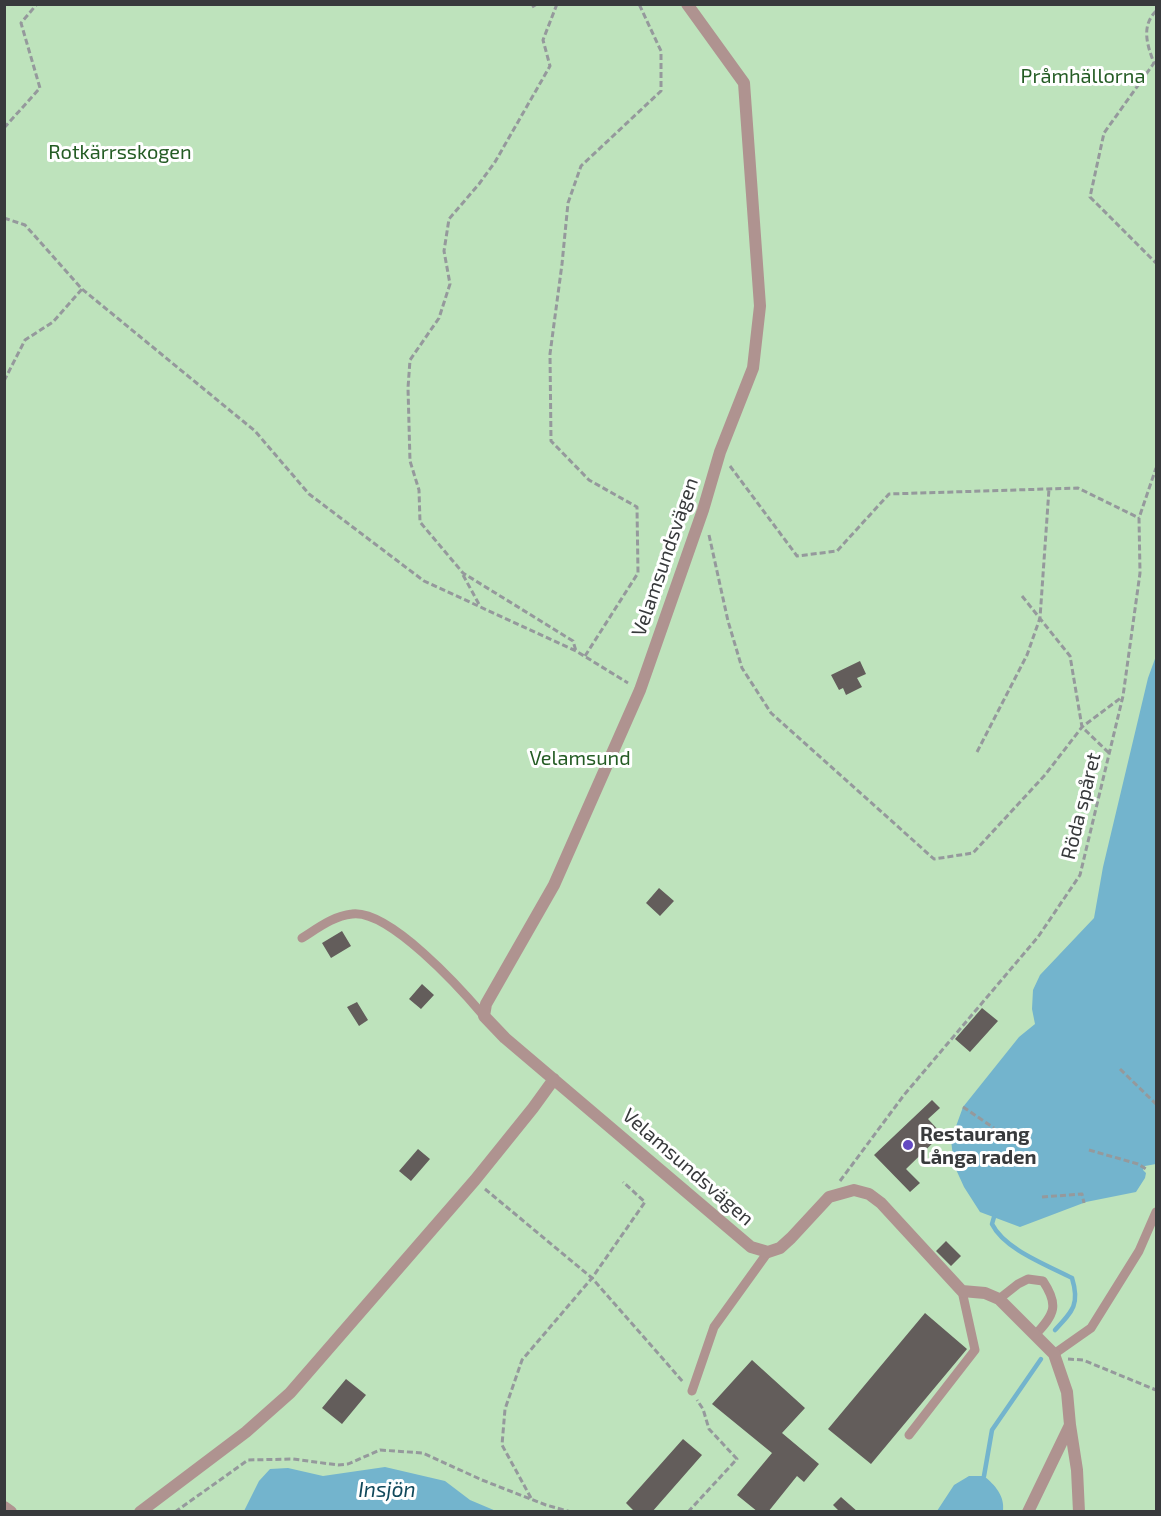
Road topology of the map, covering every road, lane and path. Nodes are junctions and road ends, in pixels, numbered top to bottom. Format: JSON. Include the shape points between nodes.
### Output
{"nodes":[{"id":1,"x":37,"y":4,"type":"edge"},
{"id":2,"x":537,"y":4,"type":"edge"},
{"id":3,"x":557,"y":4,"type":"edge"},
{"id":4,"x":639,"y":4,"type":"edge"},
{"id":5,"x":687,"y":4,"type":"edge"},
{"id":6,"x":532,"y":7,"type":"dead end"},
{"id":7,"x":1156,"y":11,"type":"edge"},
{"id":8,"x":4,"y":128,"type":"edge"},
{"id":9,"x":4,"y":218,"type":"edge"},
{"id":10,"x":1156,"y":263,"type":"edge"},
{"id":11,"x":82,"y":289,"type":"junction"},
{"id":12,"x":4,"y":381,"type":"edge"},
{"id":13,"x":720,"y":452,"type":"junction"},
{"id":14,"x":1156,"y":468,"type":"edge"},
{"id":15,"x":1049,"y":489,"type":"junction"},
{"id":16,"x":1139,"y":518,"type":"junction"},
{"id":17,"x":708,"y":532,"type":"dead end"},
{"id":18,"x":463,"y":573,"type":"junction"},
{"id":19,"x":1022,"y":596,"type":"dead end"},
{"id":20,"x":481,"y":608,"type":"junction"},
{"id":21,"x":1040,"y":618,"type":"junction"},
{"id":22,"x":576,"y":651,"type":"junction"},
{"id":23,"x":585,"y":656,"type":"junction"},
{"id":24,"x":640,"y":690,"type":"junction"},
{"id":25,"x":1123,"y":696,"type":"junction"},
{"id":26,"x":1082,"y":727,"type":"junction"},
{"id":27,"x":977,"y":752,"type":"dead end"},
{"id":28,"x":1109,"y":753,"type":"junction"},
{"id":29,"x":302,"y":938,"type":"dead end"},
{"id":30,"x":484,"y":1016,"type":"junction"},
{"id":31,"x":1120,"y":1069,"type":"dead end"},
{"id":32,"x":554,"y":1079,"type":"junction"},
{"id":33,"x":1156,"y":1104,"type":"edge"},
{"id":34,"x":963,"y":1107,"type":"dead end"},
{"id":35,"x":994,"y":1128,"type":"dead end"},
{"id":36,"x":1089,"y":1150,"type":"dead end"},
{"id":37,"x":1146,"y":1168,"type":"dead end"},
{"id":38,"x":475,"y":1180,"type":"junction"},
{"id":39,"x":623,"y":1182,"type":"dead end"},
{"id":40,"x":829,"y":1197,"type":"junction"},
{"id":41,"x":1042,"y":1197,"type":"dead end"},
{"id":42,"x":1084,"y":1203,"type":"dead end"},
{"id":43,"x":1156,"y":1212,"type":"edge"},
{"id":44,"x":768,"y":1252,"type":"junction"},
{"id":45,"x":592,"y":1278,"type":"junction"},
{"id":46,"x":962,"y":1291,"type":"junction"},
{"id":47,"x":999,"y":1299,"type":"junction"},
{"id":48,"x":1035,"y":1335,"type":"junction"},
{"id":49,"x":1056,"y":1357,"type":"junction"},
{"id":50,"x":1156,"y":1390,"type":"edge"},
{"id":51,"x":692,"y":1391,"type":"junction"},
{"id":52,"x":1070,"y":1425,"type":"junction"},
{"id":53,"x":909,"y":1435,"type":"dead end"},
{"id":54,"x":531,"y":1499,"type":"junction"},
{"id":55,"x":4,"y":1507,"type":"edge"},
{"id":56,"x":11,"y":1512,"type":"edge"},
{"id":57,"x":140,"y":1512,"type":"edge"},
{"id":58,"x":175,"y":1512,"type":"edge"},
{"id":59,"x":571,"y":1512,"type":"edge"},
{"id":60,"x":688,"y":1512,"type":"edge"},
{"id":61,"x":1028,"y":1512,"type":"edge"},
{"id":62,"x":1079,"y":1512,"type":"edge"}],
"edges":[{"from":1,"to":8,"type":"path","via":[[21,23],[40,88]]},
{"from":2,"to":6,"type":"path"},
{"from":3,"to":18,"type":"path","via":[[543,40],[550,66],[495,162],[449,219],[444,251],[450,284],[439,318],[410,360],[410,461],[419,490],[420,522]]},
{"from":4,"to":23,"type":"path","via":[[661,51],[661,92],[581,166],[568,203],[550,354],[551,441],[589,480],[637,507],[638,573]]},
{"from":5,"to":13,"type":"street","name":"Velamsundsvägen","via":[[744,83],[760,306],[753,368]]},
{"from":7,"to":10,"type":"path","via":[[1150,18],[1146,42],[1154,63],[1104,133],[1090,197]]},
{"from":9,"to":11,"type":"path","via":[[26,225]]},
{"from":11,"to":12,"type":"path","via":[[52,322],[25,340]]},
{"from":11,"to":20,"type":"path","via":[[255,431],[309,494],[424,581]]},
{"from":13,"to":15,"type":"path","via":[[797,556],[837,551],[889,494]]},
{"from":13,"to":24,"type":"street","name":"Velamsundsvägen"},
{"from":14,"to":16,"type":"path","name":"Röda spåret"},
{"from":15,"to":16,"type":"path","via":[[1078,488]]},
{"from":15,"to":21,"type":"path"},
{"from":16,"to":25,"type":"path","name":"Röda spåret","via":[[1140,573]]},
{"from":17,"to":26,"type":"path","via":[[742,668],[771,713],[934,859],[974,853],[1045,775]]},
{"from":18,"to":20,"type":"path"},
{"from":18,"to":22,"type":"path","via":[[573,641]]},
{"from":19,"to":21,"type":"path"},
{"from":20,"to":22,"type":"path"},
{"from":21,"to":26,"type":"path","via":[[1070,656]]},
{"from":21,"to":27,"type":"path","via":[[1027,655]]},
{"from":22,"to":23,"type":"path"},
{"from":23,"to":24,"type":"path"},
{"from":24,"to":30,"type":"street","name":"Velamsundsvägen","via":[[554,885],[486,1004]]},
{"from":25,"to":26,"type":"path"},
{"from":25,"to":28,"type":"path","name":"Röda spåret"},
{"from":26,"to":28,"type":"path"},
{"from":28,"to":40,"type":"path","name":"Röda spåret","via":[[1080,875],[1038,937],[903,1095]]},
{"from":29,"to":30,"type":"lane","via":[[335,918],[354,913],[385,923],[449,977]]},
{"from":30,"to":32,"type":"street","name":"Velamsundsvägen"},
{"from":31,"to":33,"type":"path"},
{"from":32,"to":38,"type":"street"},
{"from":32,"to":44,"type":"street","name":"Velamsundsvägen","via":[[751,1247]]},
{"from":34,"to":35,"type":"path"},
{"from":36,"to":37,"type":"path"},
{"from":38,"to":45,"type":"path"},
{"from":38,"to":57,"type":"street","via":[[290,1393],[246,1432]]},
{"from":39,"to":45,"type":"path","via":[[645,1202]]},
{"from":40,"to":44,"type":"street","via":[[780,1248]]},
{"from":40,"to":46,"type":"street","via":[[854,1190],[875,1198]]},
{"from":41,"to":42,"type":"path","via":[[1082,1194]]},
{"from":43,"to":49,"type":"lane","via":[[1139,1251],[1090,1328]]},
{"from":44,"to":51,"type":"lane","via":[[714,1327]]},
{"from":45,"to":51,"type":"path"},
{"from":45,"to":54,"type":"path","via":[[522,1360],[505,1409],[502,1445]]},
{"from":46,"to":47,"type":"street"},
{"from":46,"to":53,"type":"lane","via":[[975,1350]]},
{"from":47,"to":48,"type":"street"},
{"from":47,"to":48,"type":"lane","via":[[1028,1279],[1043,1281],[1053,1296],[1052,1313]]},
{"from":48,"to":49,"type":"street"},
{"from":49,"to":50,"type":"path","via":[[1083,1360]]},
{"from":49,"to":52,"type":"street","via":[[1067,1392]]},
{"from":51,"to":60,"type":"path","via":[[709,1429],[737,1459]]},
{"from":52,"to":61,"type":"street"},
{"from":52,"to":62,"type":"street"},
{"from":54,"to":58,"type":"path","via":[[423,1453],[380,1450],[338,1465],[293,1459],[248,1460]]},
{"from":54,"to":59,"type":"path"},
{"from":55,"to":56,"type":"street"}]}
